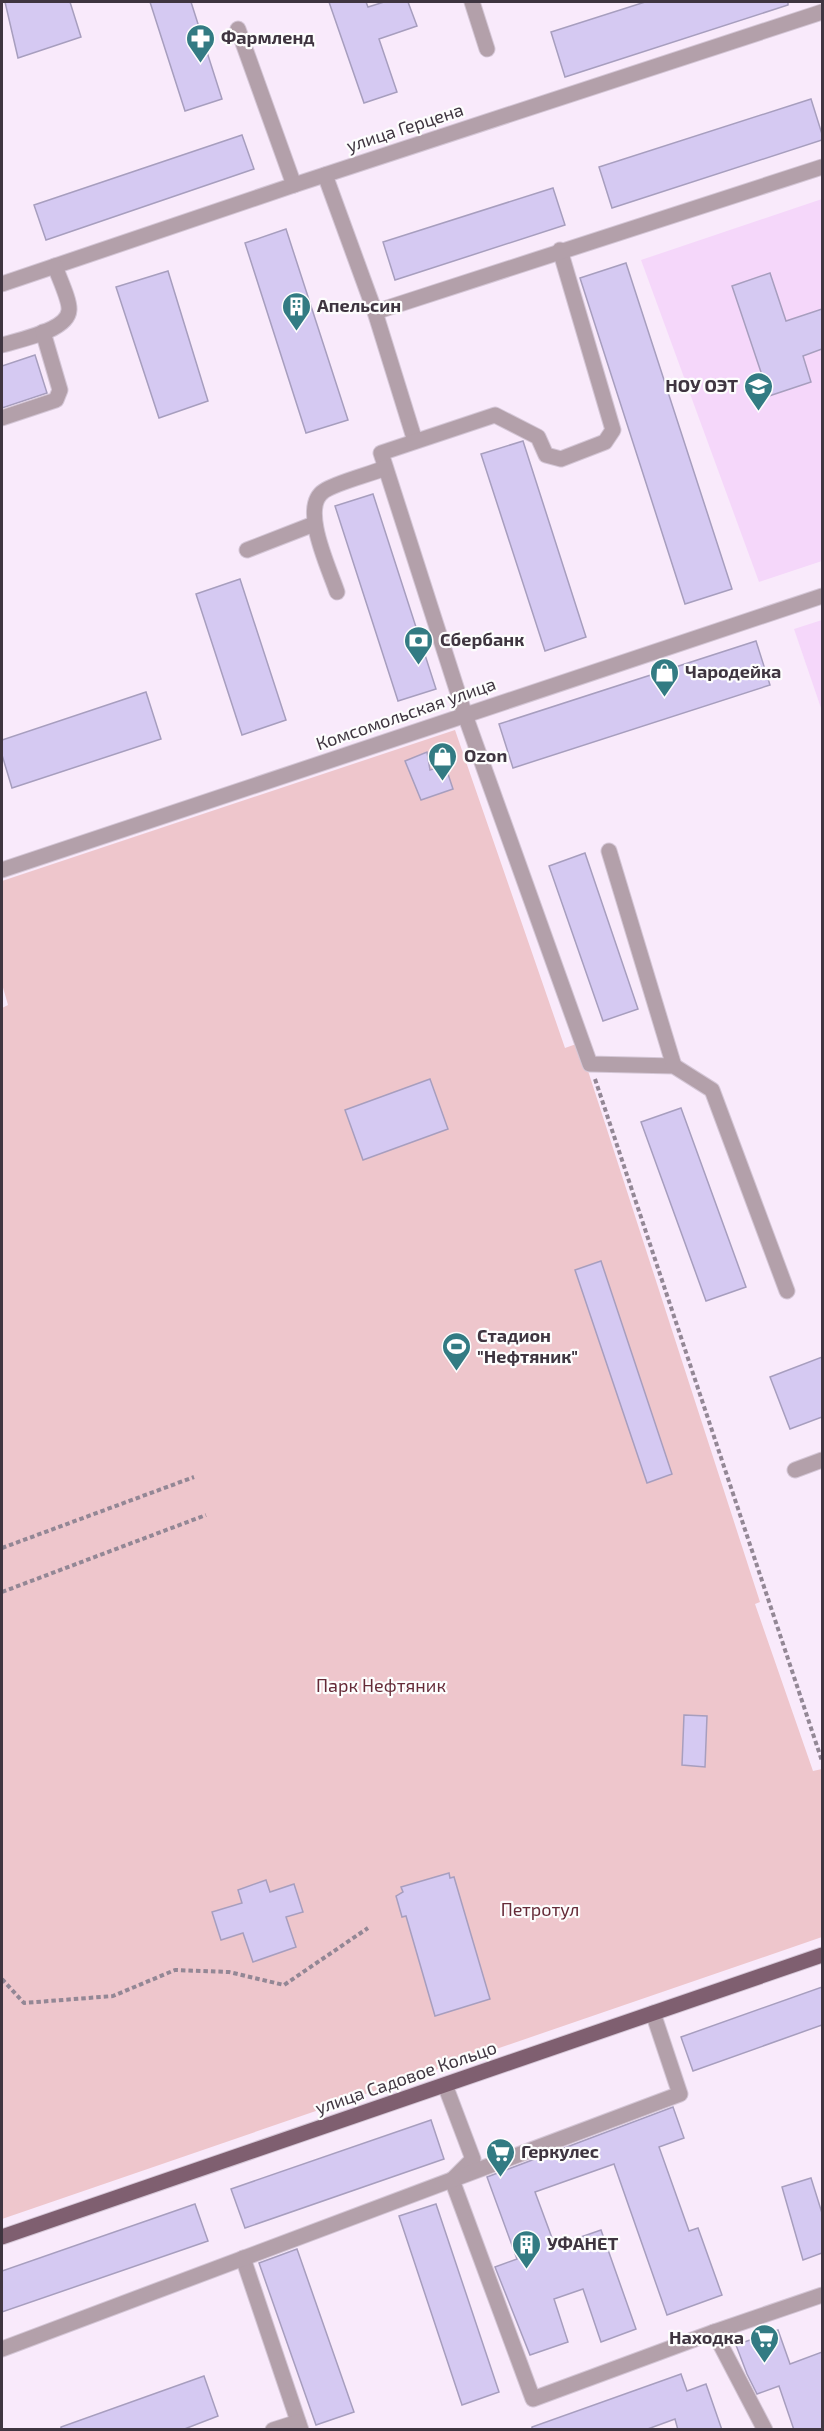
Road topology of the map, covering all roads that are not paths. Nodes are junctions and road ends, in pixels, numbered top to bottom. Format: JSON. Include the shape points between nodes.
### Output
{"nodes":[{"id":1,"x":472,"y":2,"type":"edge"},
{"id":2,"x":822,"y":12,"type":"edge"},
{"id":3,"x":238,"y":29,"type":"dead end"},
{"id":4,"x":487,"y":49,"type":"dead end"},
{"id":5,"x":822,"y":167,"type":"edge"},
{"id":6,"x":325,"y":175,"type":"junction"},
{"id":7,"x":294,"y":184,"type":"junction"},
{"id":8,"x":560,"y":250,"type":"junction"},
{"id":9,"x":55,"y":266,"type":"junction"},
{"id":10,"x":2,"y":284,"type":"edge"},
{"id":11,"x":375,"y":312,"type":"junction"},
{"id":12,"x":43,"y":332,"type":"junction"},
{"id":13,"x":2,"y":345,"type":"edge"},
{"id":14,"x":2,"y":418,"type":"edge"},
{"id":15,"x":415,"y":441,"type":"junction"},
{"id":16,"x":386,"y":468,"type":"junction"},
{"id":17,"x":314,"y":524,"type":"junction"},
{"id":18,"x":247,"y":550,"type":"dead end"},
{"id":19,"x":338,"y":592,"type":"dead end"},
{"id":20,"x":822,"y":596,"type":"edge"},
{"id":21,"x":465,"y":715,"type":"junction"},
{"id":22,"x":609,"y":851,"type":"dead end"},
{"id":23,"x":2,"y":870,"type":"edge"},
{"id":24,"x":675,"y":1066,"type":"junction"},
{"id":25,"x":787,"y":1291,"type":"dead end"},
{"id":26,"x":822,"y":1460,"type":"edge"},
{"id":27,"x":795,"y":1470,"type":"dead end"},
{"id":28,"x":822,"y":1955,"type":"edge"},
{"id":29,"x":653,"y":2013,"type":"junction"},
{"id":30,"x":445,"y":2085,"type":"junction"},
{"id":31,"x":452,"y":2180,"type":"junction"},
{"id":32,"x":2,"y":2237,"type":"edge"},
{"id":33,"x":243,"y":2258,"type":"junction"},
{"id":34,"x":822,"y":2295,"type":"edge"},
{"id":35,"x":714,"y":2332,"type":"junction"},
{"id":36,"x":2,"y":2349,"type":"edge"},
{"id":37,"x":300,"y":2426,"type":"edge"},
{"id":38,"x":273,"y":2430,"type":"edge"},
{"id":39,"x":765,"y":2430,"type":"edge"}],
"edges":[{"from":1,"to":4,"type":"street"},
{"from":2,"to":6,"type":"street","name":"улица Герцена"},
{"from":3,"to":7,"type":"street"},
{"from":5,"to":8,"type":"street"},
{"from":6,"to":7,"type":"street","name":"улица Герцена"},
{"from":6,"to":11,"type":"street"},
{"from":7,"to":9,"type":"street","name":"улица Герцена"},
{"from":8,"to":11,"type":"street"},
{"from":8,"to":15,"type":"street","via":[[613,430],[605,442],[561,459],[546,455],[538,437],[495,415]]},
{"from":9,"to":10,"type":"street","name":"улица Герцена"},
{"from":9,"to":12,"type":"street","via":[[69,310],[55,329]]},
{"from":11,"to":15,"type":"street"},
{"from":12,"to":13,"type":"street"},
{"from":12,"to":14,"type":"street","via":[[60,390],[56,400]]},
{"from":15,"to":16,"type":"street","via":[[381,453]]},
{"from":16,"to":17,"type":"street","via":[[322,491],[313,505]]},
{"from":16,"to":21,"type":"street"},
{"from":17,"to":18,"type":"street"},
{"from":17,"to":19,"type":"street"},
{"from":20,"to":21,"type":"street","name":"Комсомольская улица"},
{"from":21,"to":23,"type":"street","name":"Комсомольская улица"},
{"from":21,"to":24,"type":"street","via":[[590,1064]]},
{"from":22,"to":24,"type":"street"},
{"from":24,"to":25,"type":"street","via":[[712,1090]]},
{"from":26,"to":27,"type":"street"},
{"from":28,"to":29,"type":"main road","name":"улица Садовое Кольцо"},
{"from":29,"to":30,"type":"main road","name":"улица Садовое Кольцо"},
{"from":29,"to":31,"type":"street","via":[[680,2094]]},
{"from":30,"to":31,"type":"street","via":[[473,2158]]},
{"from":30,"to":32,"type":"main road","name":"улица Садовое Кольцо"},
{"from":31,"to":33,"type":"street"},
{"from":31,"to":35,"type":"street","via":[[533,2399]]},
{"from":33,"to":36,"type":"street"},
{"from":33,"to":37,"type":"street"},
{"from":34,"to":35,"type":"street"},
{"from":35,"to":39,"type":"street"},
{"from":37,"to":38,"type":"street"}]}
